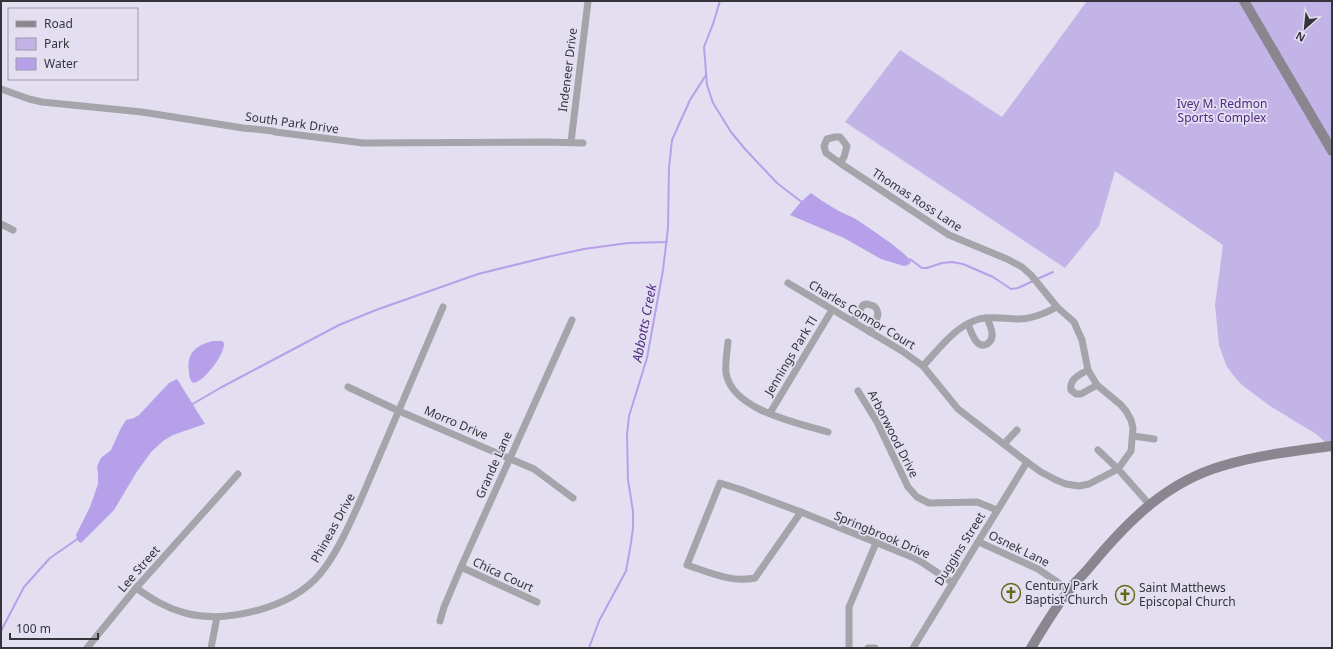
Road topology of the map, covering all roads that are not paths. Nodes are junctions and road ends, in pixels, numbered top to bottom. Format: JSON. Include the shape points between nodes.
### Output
{"nodes":[{"id":1,"x":588,"y":1,"type":"edge"},
{"id":2,"x":1244,"y":1,"type":"edge"},
{"id":3,"x":1,"y":89,"type":"edge"},
{"id":4,"x":570,"y":142,"type":"junction"},
{"id":5,"x":583,"y":143,"type":"dead end"},
{"id":6,"x":1332,"y":151,"type":"edge"},
{"id":7,"x":840,"y":163,"type":"dead end"},
{"id":8,"x":1,"y":224,"type":"edge"},
{"id":9,"x":13,"y":230,"type":"dead end"},
{"id":10,"x":788,"y":283,"type":"dead end"},
{"id":11,"x":443,"y":307,"type":"dead end"},
{"id":12,"x":1057,"y":307,"type":"junction"},
{"id":13,"x":832,"y":310,"type":"junction"},
{"id":14,"x":987,"y":318,"type":"junction"},
{"id":15,"x":572,"y":320,"type":"dead end"},
{"id":16,"x":853,"y":322,"type":"junction"},
{"id":17,"x":968,"y":324,"type":"junction"},
{"id":18,"x":870,"y":332,"type":"junction"},
{"id":19,"x":728,"y":342,"type":"dead end"},
{"id":20,"x":923,"y":366,"type":"junction"},
{"id":21,"x":1088,"y":370,"type":"junction"},
{"id":22,"x":1096,"y":385,"type":"junction"},
{"id":23,"x":348,"y":387,"type":"dead end"},
{"id":24,"x":858,"y":391,"type":"dead end"},
{"id":25,"x":398,"y":411,"type":"junction"},
{"id":26,"x":770,"y":413,"type":"junction"},
{"id":27,"x":1017,"y":430,"type":"dead end"},
{"id":28,"x":828,"y":432,"type":"dead end"},
{"id":29,"x":1133,"y":436,"type":"junction"},
{"id":30,"x":1154,"y":439,"type":"dead end"},
{"id":31,"x":1004,"y":444,"type":"junction"},
{"id":32,"x":1332,"y":446,"type":"edge"},
{"id":33,"x":1098,"y":450,"type":"dead end"},
{"id":34,"x":509,"y":457,"type":"junction"},
{"id":35,"x":1027,"y":462,"type":"junction"},
{"id":36,"x":1118,"y":469,"type":"junction"},
{"id":37,"x":238,"y":474,"type":"dead end"},
{"id":38,"x":573,"y":498,"type":"dead end"},
{"id":39,"x":1149,"y":504,"type":"junction"},
{"id":40,"x":997,"y":510,"type":"junction"},
{"id":41,"x":801,"y":512,"type":"junction"},
{"id":42,"x":978,"y":542,"type":"junction"},
{"id":43,"x":876,"y":543,"type":"junction"},
{"id":44,"x":460,"y":567,"type":"junction"},
{"id":45,"x":953,"y":583,"type":"junction"},
{"id":46,"x":136,"y":588,"type":"junction"},
{"id":47,"x":1069,"y":590,"type":"junction"},
{"id":48,"x":537,"y":602,"type":"dead end"},
{"id":49,"x":218,"y":617,"type":"junction"},
{"id":50,"x":440,"y":621,"type":"dead end"},
{"id":51,"x":87,"y":648,"type":"edge"},
{"id":52,"x":212,"y":648,"type":"edge"},
{"id":53,"x":849,"y":648,"type":"edge"},
{"id":54,"x":868,"y":648,"type":"edge"},
{"id":55,"x":875,"y":648,"type":"edge"},
{"id":56,"x":913,"y":648,"type":"edge"},
{"id":57,"x":1031,"y":648,"type":"edge"}],
"edges":[{"from":1,"to":4,"type":"street","name":"Indeneer Drive"},
{"from":2,"to":6,"type":"main road"},
{"from":3,"to":4,"type":"street","name":"South Park Drive","via":[[42,102],[142,112],[362,143]]},
{"from":4,"to":5,"type":"street","name":"South Park Drive"},
{"from":7,"to":12,"type":"street","name":"Thomas Ross Lane","via":[[949,235],[1022,267]]},
{"from":8,"to":9,"type":"street"},
{"from":10,"to":13,"type":"street","name":"Charles Connor Court"},
{"from":11,"to":25,"type":"street","name":"Phineas Drive"},
{"from":12,"to":14,"type":"street","via":[[1044,314],[1021,319]]},
{"from":12,"to":21,"type":"street","name":"Thomas Ross Lane","via":[[1074,322],[1082,340]]},
{"from":13,"to":16,"type":"street","name":"Charles Connor Court"},
{"from":13,"to":26,"type":"street","name":"Jennings Park Tl"},
{"from":14,"to":17,"type":"street"},
{"from":14,"to":17,"type":"street","via":[[993,336],[986,344],[976,342]]},
{"from":15,"to":34,"type":"street","name":"Grande Lane"},
{"from":16,"to":18,"type":"street","name":"Charles Connor Court"},
{"from":16,"to":18,"type":"street","via":[[863,305],[871,304],[878,312],[878,316]]},
{"from":17,"to":20,"type":"street","via":[[953,334]]},
{"from":18,"to":20,"type":"street","name":"Charles Connor Court"},
{"from":19,"to":26,"type":"street","via":[[726,373],[732,388],[743,400]]},
{"from":20,"to":31,"type":"street","name":"Charles Connor Court","via":[[958,409]]},
{"from":21,"to":22,"type":"street","name":"Thomas Ross Lane"},
{"from":21,"to":22,"type":"street","via":[[1072,380],[1070,390],[1081,394]]},
{"from":22,"to":29,"type":"street","name":"Thomas Ross Lane","via":[[1122,405],[1132,424]]},
{"from":23,"to":25,"type":"street","name":"Morro Drive"},
{"from":24,"to":40,"type":"street","name":"Arborwood Drive","via":[[877,422],[908,487],[917,497],[929,503],[977,502]]},
{"from":25,"to":34,"type":"street","name":"Morro Drive"},
{"from":25,"to":49,"type":"street","name":"Phineas Drive","via":[[348,529],[319,574],[303,589],[280,602],[252,611]]},
{"from":26,"to":28,"type":"street","via":[[784,420]]},
{"from":27,"to":31,"type":"street"},
{"from":29,"to":30,"type":"street"},
{"from":29,"to":36,"type":"street","name":"Thomas Ross Lane","via":[[1131,451]]},
{"from":31,"to":35,"type":"street","name":"Charles Connor Court"},
{"from":32,"to":39,"type":"main road","via":[[1271,454],[1221,466],[1196,476]]},
{"from":33,"to":36,"type":"street"},
{"from":34,"to":38,"type":"street","name":"Morro Drive","via":[[534,469]]},
{"from":34,"to":44,"type":"street","name":"Grande Lane"},
{"from":35,"to":36,"type":"street","name":"Charles Connor Court","via":[[1056,480],[1079,486],[1089,484]]},
{"from":35,"to":40,"type":"street","name":"Duggins Street"},
{"from":36,"to":39,"type":"street"},
{"from":37,"to":46,"type":"street","name":"Lee Street"},
{"from":39,"to":47,"type":"main road"},
{"from":40,"to":42,"type":"street","name":"Duggins Street"},
{"from":41,"to":41,"type":"street","name":"Springbrook Drive","via":[[720,483],[687,565],[717,576],[755,578]]},
{"from":41,"to":43,"type":"street","name":"Springbrook Drive"},
{"from":42,"to":45,"type":"street","name":"Duggins Street"},
{"from":42,"to":47,"type":"street","name":"Osnek Lane","via":[[1038,569]]},
{"from":43,"to":45,"type":"street","name":"Springbrook Drive","via":[[912,557]]},
{"from":43,"to":53,"type":"street","via":[[849,607]]},
{"from":44,"to":48,"type":"street","name":"Chica Court"},
{"from":44,"to":50,"type":"street","name":"Grande Lane"},
{"from":45,"to":56,"type":"street","name":"Duggins Street"},
{"from":46,"to":49,"type":"street","name":"Phineas Drive","via":[[170,609],[187,614]]},
{"from":46,"to":51,"type":"street","name":"Lee Street"},
{"from":47,"to":57,"type":"main road"},
{"from":49,"to":52,"type":"street"},
{"from":54,"to":55,"type":"street"}]}
